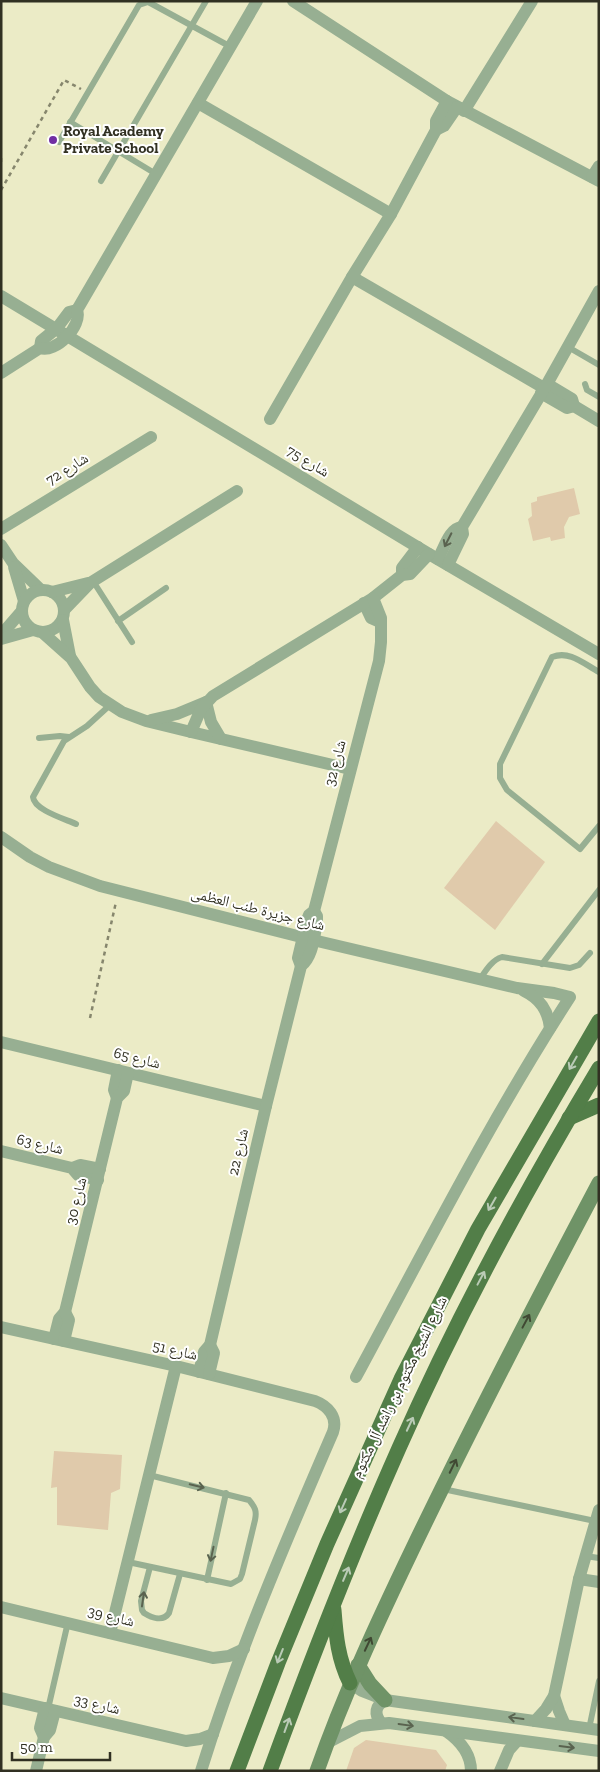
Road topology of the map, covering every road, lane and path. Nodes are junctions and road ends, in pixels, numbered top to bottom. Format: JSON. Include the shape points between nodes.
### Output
{"nodes":[{"id":1,"x":206,"y":1,"type":"edge"},
{"id":2,"x":257,"y":1,"type":"edge"},
{"id":3,"x":293,"y":1,"type":"edge"},
{"id":4,"x":532,"y":1,"type":"edge"},
{"id":5,"x":192,"y":25,"type":"junction"},
{"id":6,"x":231,"y":47,"type":"junction"},
{"id":7,"x":87,"y":93,"type":"junction"},
{"id":8,"x":198,"y":103,"type":"junction"},
{"id":9,"x":456,"y":107,"type":"junction"},
{"id":10,"x":70,"y":122,"type":"junction"},
{"id":11,"x":59,"y":142,"type":"dead end"},
{"id":12,"x":118,"y":151,"type":"junction"},
{"id":13,"x":1,"y":158,"type":"edge"},
{"id":14,"x":1,"y":162,"type":"edge"},
{"id":15,"x":599,"y":166,"type":"edge"},
{"id":16,"x":156,"y":174,"type":"junction"},
{"id":17,"x":595,"y":179,"type":"edge"},
{"id":18,"x":101,"y":181,"type":"dead end"},
{"id":19,"x":1,"y":190,"type":"edge"},
{"id":20,"x":391,"y":214,"type":"junction"},
{"id":21,"x":352,"y":277,"type":"junction"},
{"id":22,"x":599,"y":291,"type":"edge"},
{"id":23,"x":1,"y":296,"type":"edge"},
{"id":24,"x":77,"y":310,"type":"junction"},
{"id":25,"x":57,"y":328,"type":"junction"},
{"id":26,"x":69,"y":335,"type":"junction"},
{"id":27,"x":568,"y":346,"type":"junction"},
{"id":28,"x":40,"y":348,"type":"junction"},
{"id":29,"x":599,"y":365,"type":"edge"},
{"id":30,"x":1,"y":372,"type":"edge"},
{"id":31,"x":584,"y":384,"type":"dead end"},
{"id":32,"x":544,"y":388,"type":"junction"},
{"id":33,"x":599,"y":397,"type":"edge"},
{"id":34,"x":270,"y":419,"type":"dead end"},
{"id":35,"x":599,"y":421,"type":"edge"},
{"id":36,"x":151,"y":437,"type":"dead end"},
{"id":37,"x":237,"y":491,"type":"dead end"},
{"id":38,"x":1,"y":529,"type":"edge"},
{"id":39,"x":1,"y":545,"type":"edge"},
{"id":40,"x":433,"y":556,"type":"junction"},
{"id":41,"x":13,"y":563,"type":"junction"},
{"id":42,"x":92,"y":582,"type":"junction"},
{"id":43,"x":166,"y":588,"type":"dead end"},
{"id":44,"x":46,"y":591,"type":"junction"},
{"id":45,"x":368,"y":600,"type":"junction"},
{"id":46,"x":22,"y":607,"type":"junction"},
{"id":47,"x":64,"y":615,"type":"junction"},
{"id":48,"x":118,"y":621,"type":"junction"},
{"id":49,"x":38,"y":632,"type":"junction"},
{"id":50,"x":1,"y":637,"type":"edge"},
{"id":51,"x":132,"y":642,"type":"dead end"},
{"id":52,"x":599,"y":654,"type":"edge"},
{"id":53,"x":71,"y":658,"type":"junction"},
{"id":54,"x":599,"y":672,"type":"edge"},
{"id":55,"x":206,"y":702,"type":"junction"},
{"id":56,"x":110,"y":705,"type":"junction"},
{"id":57,"x":146,"y":721,"type":"junction"},
{"id":58,"x":191,"y":732,"type":"junction"},
{"id":59,"x":69,"y":737,"type":"junction"},
{"id":60,"x":39,"y":738,"type":"dead end"},
{"id":61,"x":221,"y":739,"type":"junction"},
{"id":62,"x":350,"y":768,"type":"junction"},
{"id":63,"x":76,"y":824,"type":"dead end"},
{"id":64,"x":599,"y":826,"type":"edge"},
{"id":65,"x":1,"y":836,"type":"edge"},
{"id":66,"x":599,"y":890,"type":"edge"},
{"id":67,"x":119,"y":891,"type":"junction"},
{"id":68,"x":308,"y":938,"type":"junction"},
{"id":69,"x":590,"y":953,"type":"dead end"},
{"id":70,"x":542,"y":964,"type":"junction"},
{"id":71,"x":480,"y":979,"type":"junction"},
{"id":72,"x":517,"y":988,"type":"junction"},
{"id":73,"x":90,"y":1018,"type":"dead end"},
{"id":74,"x":599,"y":1021,"type":"edge"},
{"id":75,"x":550,"y":1028,"type":"junction"},
{"id":76,"x":1,"y":1042,"type":"edge"},
{"id":77,"x":599,"y":1068,"type":"edge"},
{"id":78,"x":123,"y":1072,"type":"junction"},
{"id":79,"x":599,"y":1105,"type":"edge"},
{"id":80,"x":266,"y":1106,"type":"junction"},
{"id":81,"x":569,"y":1118,"type":"junction"},
{"id":82,"x":1,"y":1151,"type":"edge"},
{"id":83,"x":99,"y":1174,"type":"junction"},
{"id":84,"x":599,"y":1183,"type":"edge"},
{"id":85,"x":1,"y":1327,"type":"edge"},
{"id":86,"x":59,"y":1340,"type":"junction"},
{"id":87,"x":176,"y":1366,"type":"junction"},
{"id":88,"x":204,"y":1373,"type":"junction"},
{"id":89,"x":356,"y":1377,"type":"dead end"},
{"id":90,"x":149,"y":1475,"type":"junction"},
{"id":91,"x":442,"y":1489,"type":"junction"},
{"id":92,"x":226,"y":1493,"type":"junction"},
{"id":93,"x":596,"y":1521,"type":"edge"},
{"id":94,"x":585,"y":1556,"type":"junction"},
{"id":95,"x":599,"y":1558,"type":"edge"},
{"id":96,"x":128,"y":1562,"type":"junction"},
{"id":97,"x":150,"y":1567,"type":"junction"},
{"id":98,"x":180,"y":1574,"type":"junction"},
{"id":99,"x":579,"y":1579,"type":"junction"},
{"id":100,"x":207,"y":1580,"type":"junction"},
{"id":101,"x":599,"y":1582,"type":"edge"},
{"id":102,"x":333,"y":1604,"type":"junction"},
{"id":103,"x":1,"y":1607,"type":"edge"},
{"id":104,"x":68,"y":1622,"type":"junction"},
{"id":105,"x":110,"y":1633,"type":"junction"},
{"id":106,"x":244,"y":1649,"type":"junction"},
{"id":107,"x":213,"y":1658,"type":"junction"},
{"id":108,"x":358,"y":1665,"type":"junction"},
{"id":109,"x":232,"y":1680,"type":"junction"},
{"id":110,"x":599,"y":1681,"type":"edge"},
{"id":111,"x":350,"y":1683,"type":"junction"},
{"id":112,"x":554,"y":1696,"type":"junction"},
{"id":113,"x":1,"y":1698,"type":"edge"},
{"id":114,"x":385,"y":1700,"type":"junction"},
{"id":115,"x":49,"y":1709,"type":"junction"},
{"id":116,"x":535,"y":1721,"type":"junction"},
{"id":117,"x":381,"y":1723,"type":"junction"},
{"id":118,"x":565,"y":1725,"type":"junction"},
{"id":119,"x":594,"y":1729,"type":"edge"},
{"id":120,"x":446,"y":1731,"type":"junction"},
{"id":121,"x":213,"y":1734,"type":"junction"},
{"id":122,"x":516,"y":1740,"type":"junction"},
{"id":123,"x":186,"y":1741,"type":"junction"},
{"id":124,"x":327,"y":1743,"type":"junction"},
{"id":125,"x":596,"y":1749,"type":"edge"},
{"id":126,"x":202,"y":1767,"type":"edge"},
{"id":127,"x":36,"y":1771,"type":"edge"},
{"id":128,"x":237,"y":1771,"type":"edge"},
{"id":129,"x":270,"y":1771,"type":"edge"},
{"id":130,"x":318,"y":1771,"type":"edge"},
{"id":131,"x":471,"y":1771,"type":"edge"},
{"id":132,"x":500,"y":1771,"type":"edge"}],
"edges":[{"from":1,"to":5,"type":"lane"},
{"from":2,"to":6,"type":"street"},
{"from":3,"to":9,"type":"street"},
{"from":4,"to":9,"type":"street"},
{"from":5,"to":6,"type":"lane"},
{"from":5,"to":7,"type":"lane","via":[[148,2],[139,4]]},
{"from":5,"to":12,"type":"lane"},
{"from":6,"to":8,"type":"street"},
{"from":7,"to":10,"type":"lane"},
{"from":7,"to":19,"type":"path","via":[[64,80]]},
{"from":8,"to":16,"type":"street"},
{"from":8,"to":20,"type":"street"},
{"from":9,"to":17,"type":"street"},
{"from":9,"to":20,"type":"street","via":[[444,126],[436,130]]},
{"from":10,"to":11,"type":"lane"},
{"from":10,"to":12,"type":"lane"},
{"from":12,"to":16,"type":"lane"},
{"from":12,"to":18,"type":"lane"},
{"from":13,"to":14,"type":"path"},
{"from":15,"to":17,"type":"street"},
{"from":16,"to":24,"type":"street"},
{"from":20,"to":21,"type":"street"},
{"from":21,"to":32,"type":"street"},
{"from":21,"to":34,"type":"street"},
{"from":22,"to":27,"type":"street"},
{"from":23,"to":25,"type":"street","name":"شارع 75"},
{"from":24,"to":25,"type":"street","via":[[69,312]]},
{"from":24,"to":26,"type":"street","via":[[78,317]]},
{"from":25,"to":26,"type":"street","name":"شارع 75"},
{"from":25,"to":28,"type":"street","via":[[41,341]]},
{"from":26,"to":28,"type":"street","via":[[51,348]]},
{"from":26,"to":40,"type":"street","name":"شارع 75"},
{"from":27,"to":29,"type":"lane"},
{"from":27,"to":32,"type":"street"},
{"from":28,"to":30,"type":"street"},
{"from":31,"to":33,"type":"lane","via":[[587,390]]},
{"from":32,"to":35,"type":"street","via":[[572,399],[574,406]]},
{"from":32,"to":40,"type":"street","via":[[462,527],[464,534]]},
{"from":36,"to":38,"type":"street","name":"شارع 72"},
{"from":37,"to":42,"type":"street"},
{"from":39,"to":41,"type":"street"},
{"from":40,"to":45,"type":"street"},
{"from":40,"to":52,"type":"street","name":"شارع 75"},
{"from":41,"to":44,"type":"street"},
{"from":41,"to":46,"type":"street"},
{"from":42,"to":44,"type":"street"},
{"from":42,"to":47,"type":"street"},
{"from":42,"to":48,"type":"lane"},
{"from":43,"to":48,"type":"lane"},
{"from":44,"to":46,"type":"street","via":[[28,596]]},
{"from":44,"to":47,"type":"street","via":[[58,596],[63,603]]},
{"from":45,"to":55,"type":"street"},
{"from":45,"to":62,"type":"street","name":"شارع 32","via":[[371,618],[380,622],[379,661]]},
{"from":46,"to":49,"type":"street","via":[[24,623]]},
{"from":46,"to":50,"type":"street"},
{"from":47,"to":49,"type":"street","via":[[55,629]]},
{"from":47,"to":53,"type":"street"},
{"from":48,"to":51,"type":"lane"},
{"from":49,"to":50,"type":"street"},
{"from":49,"to":53,"type":"street"},
{"from":53,"to":56,"type":"street","via":[[90,687]]},
{"from":54,"to":64,"type":"lane","via":[[567,654],[552,657],[508,746],[499,773],[507,790],[580,849]]},
{"from":55,"to":57,"type":"street","via":[[177,714]]},
{"from":55,"to":58,"type":"street","via":[[196,716]]},
{"from":55,"to":61,"type":"street","via":[[211,722]]},
{"from":56,"to":57,"type":"street"},
{"from":56,"to":59,"type":"lane"},
{"from":57,"to":58,"type":"street"},
{"from":58,"to":61,"type":"street"},
{"from":59,"to":60,"type":"lane"},
{"from":59,"to":63,"type":"lane","via":[[61,745],[33,797],[38,807]]},
{"from":61,"to":62,"type":"street"},
{"from":62,"to":68,"type":"street","name":"شارع 32","via":[[314,911],[318,919]]},
{"from":65,"to":67,"type":"street","name":"شارع جزيرة طنب العظمى","via":[[49,867]]},
{"from":66,"to":70,"type":"lane"},
{"from":67,"to":68,"type":"street","name":"شارع جزيرة طنب العظمى"},
{"from":67,"to":73,"type":"path"},
{"from":68,"to":71,"type":"street","name":"شارع جزيرة طنب العظمى"},
{"from":68,"to":80,"type":"street","name":"شارع 22","via":[[308,960],[301,966]]},
{"from":69,"to":70,"type":"lane","via":[[579,965],[570,968]]},
{"from":70,"to":71,"type":"lane","via":[[499,957]]},
{"from":71,"to":72,"type":"street","name":"شارع جزيرة طنب العظمى"},
{"from":72,"to":75,"type":"street","name":"شارع جزيرة طنب العظمى","via":[[542,1004],[547,1011]]},
{"from":72,"to":75,"type":"street","name":"شارع جزيرة طنب العظمى","via":[[570,997]]},
{"from":74,"to":128,"type":"main road","name":"شارع الشيخ مكتوم بن راشد آل مكتوم","one_way":true,"via":[[478,1229],[401,1379],[327,1544]]},
{"from":75,"to":89,"type":"street","via":[[478,1152]]},
{"from":76,"to":78,"type":"street","name":"شارع 65"},
{"from":77,"to":81,"type":"main road","name":"شارع الشيخ مكتوم بن راشد آل مكتوم"},
{"from":78,"to":80,"type":"street","name":"شارع 65"},
{"from":78,"to":83,"type":"street","name":"شارع 30","via":[[114,1090],[117,1098]]},
{"from":79,"to":81,"type":"main road"},
{"from":80,"to":88,"type":"street","name":"شارع 22","via":[[210,1345],[204,1352]]},
{"from":102,"to":81,"type":"main road","name":"شارع الشيخ مكتوم بن راشد آل مكتوم","one_way":true,"via":[[448,1344]]},
{"from":82,"to":83,"type":"street","name":"شارع 63","via":[[72,1168],[80,1165]]},
{"from":83,"to":86,"type":"street","name":"شارع 30","via":[[65,1312],[59,1319]]},
{"from":91,"to":84,"type":"street","one_way":true},
{"from":85,"to":86,"type":"street","name":"شارع 51"},
{"from":86,"to":87,"type":"street","name":"شارع 51"},
{"from":87,"to":88,"type":"street","name":"شارع 51"},
{"from":87,"to":90,"type":"street"},
{"from":88,"to":106,"type":"street","name":"شارع 51","via":[[315,1401],[325,1406],[334,1418],[333,1432]]},
{"from":90,"to":92,"type":"lane","one_way":true},
{"from":90,"to":96,"type":"street"},
{"from":91,"to":93,"type":"lane"},
{"from":108,"to":91,"type":"street","one_way":true},
{"from":92,"to":100,"type":"lane","one_way":true},
{"from":92,"to":100,"type":"lane","via":[[249,1500],[254,1506],[255,1520],[240,1579],[231,1584]]},
{"from":93,"to":94,"type":"street"},
{"from":94,"to":95,"type":"lane"},
{"from":94,"to":99,"type":"street"},
{"from":96,"to":97,"type":"lane"},
{"from":96,"to":105,"type":"street"},
{"from":97,"to":98,"type":"lane"},
{"from":98,"to":97,"type":"lane","one_way":true,"via":[[169,1613],[160,1619],[144,1613],[141,1606]]},
{"from":98,"to":100,"type":"lane"},
{"from":99,"to":101,"type":"street"},
{"from":99,"to":112,"type":"street"},
{"from":102,"to":111,"type":"main road","via":[[339,1657]]},
{"from":129,"to":102,"type":"main road","name":"شارع الشيخ مكتوم بن راشد آل مكتوم","one_way":true},
{"from":103,"to":104,"type":"street","name":"شارع 39"},
{"from":104,"to":105,"type":"street","name":"شارع 39"},
{"from":104,"to":115,"type":"lane"},
{"from":105,"to":107,"type":"street","name":"شارع 39"},
{"from":106,"to":107,"type":"street","name":"شارع 39","via":[[229,1656]]},
{"from":106,"to":109,"type":"street"},
{"from":107,"to":109,"type":"street"},
{"from":108,"to":111,"type":"street"},
{"from":108,"to":114,"type":"street"},
{"from":109,"to":121,"type":"street"},
{"from":110,"to":119,"type":"lane"},
{"from":111,"to":114,"type":"street"},
{"from":111,"to":124,"type":"street"},
{"from":112,"to":116,"type":"street"},
{"from":112,"to":118,"type":"street"},
{"from":113,"to":115,"type":"street","name":"شارع 33"},
{"from":116,"to":114,"type":"street","one_way":true},
{"from":114,"to":117,"type":"street","via":[[376,1710],[376,1717]]},
{"from":115,"to":123,"type":"street","name":"شارع 33"},
{"from":115,"to":127,"type":"street","via":[[50,1730],[44,1737]]},
{"from":116,"to":118,"type":"street"},
{"from":117,"to":120,"type":"street","one_way":true},
{"from":117,"to":124,"type":"street","via":[[360,1726]]},
{"from":118,"to":119,"type":"street"},
{"from":120,"to":122,"type":"street"},
{"from":120,"to":131,"type":"street","via":[[463,1747]]},
{"from":121,"to":123,"type":"street","name":"شارع 33","via":[[200,1740]]},
{"from":121,"to":126,"type":"street"},
{"from":122,"to":125,"type":"street","one_way":true},
{"from":122,"to":132,"type":"street"},
{"from":123,"to":126,"type":"street","via":[[196,1751]]},
{"from":124,"to":130,"type":"street"}]}
